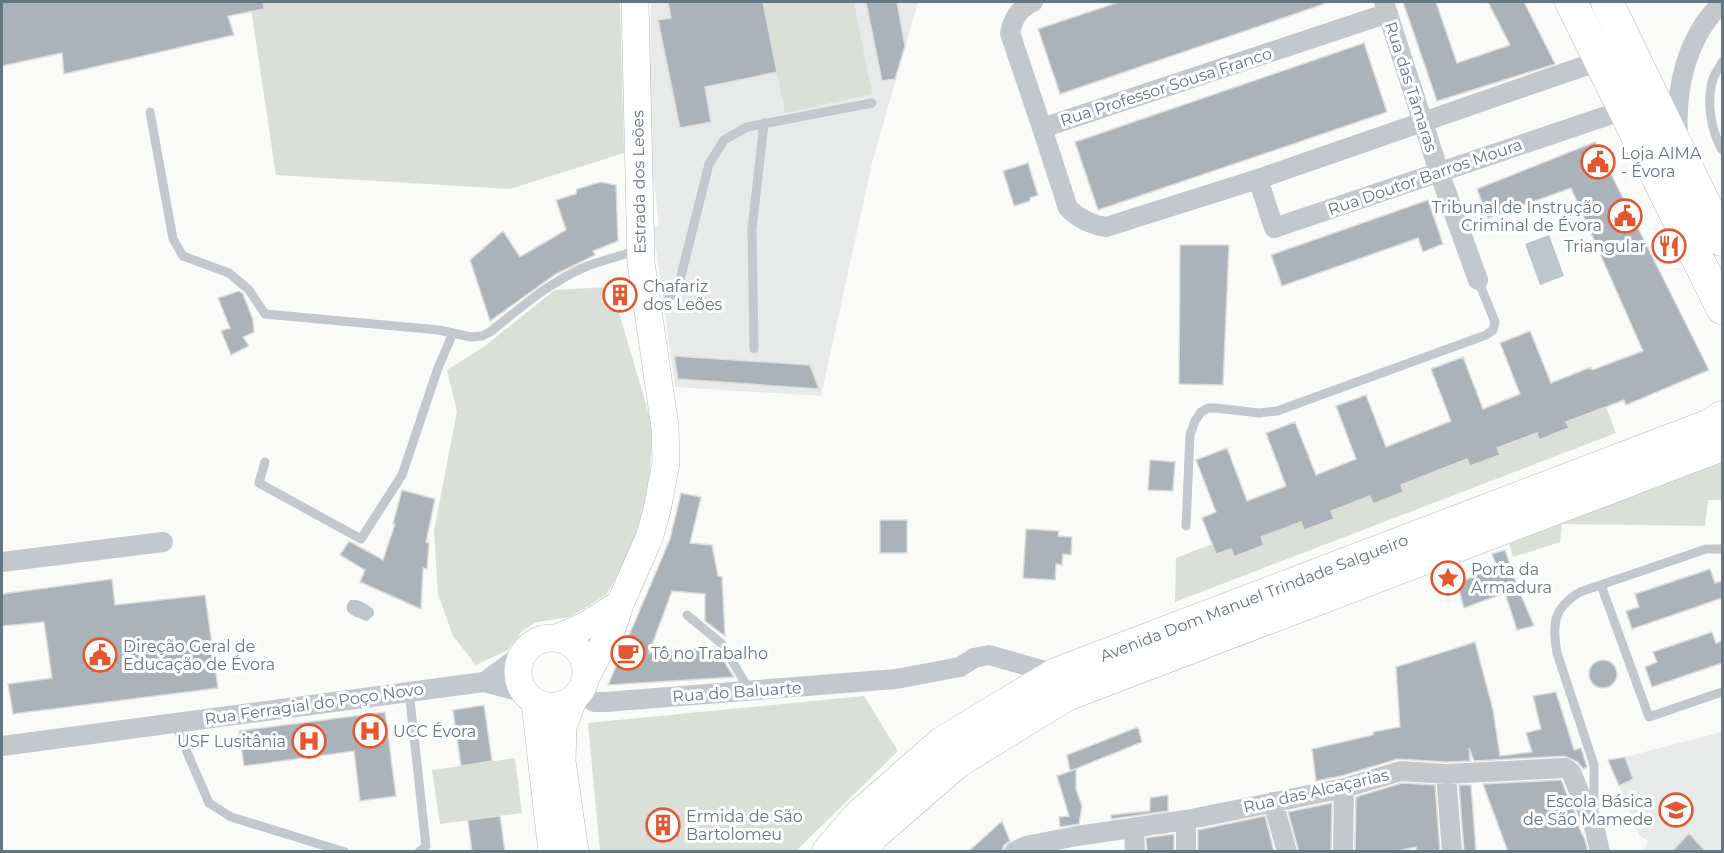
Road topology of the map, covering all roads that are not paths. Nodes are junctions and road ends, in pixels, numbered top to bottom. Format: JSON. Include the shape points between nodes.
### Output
{"nodes":[{"id":1,"x":635,"y":2,"type":"edge"},
{"id":2,"x":1031,"y":2,"type":"edge"},
{"id":3,"x":1571,"y":2,"type":"edge"},
{"id":4,"x":1607,"y":2,"type":"edge"},
{"id":5,"x":1717,"y":4,"type":"edge"},
{"id":6,"x":1386,"y":7,"type":"edge"},
{"id":7,"x":1599,"y":61,"type":"junction"},
{"id":8,"x":1722,"y":62,"type":"edge"},
{"id":9,"x":872,"y":103,"type":"dead end"},
{"id":10,"x":1624,"y":110,"type":"junction"},
{"id":11,"x":150,"y":112,"type":"dead end"},
{"id":12,"x":764,"y":123,"type":"junction"},
{"id":13,"x":1423,"y":123,"type":"junction"},
{"id":14,"x":1042,"y":128,"type":"junction"},
{"id":15,"x":1678,"y":149,"type":"junction"},
{"id":16,"x":1722,"y":150,"type":"edge"},
{"id":17,"x":1439,"y":172,"type":"junction"},
{"id":18,"x":1258,"y":179,"type":"junction"},
{"id":19,"x":1722,"y":240,"type":"edge"},
{"id":20,"x":641,"y":249,"type":"junction"},
{"id":21,"x":1478,"y":280,"type":"joint"},
{"id":22,"x":1722,"y":308,"type":"edge"},
{"id":23,"x":649,"y":318,"type":"junction"},
{"id":24,"x":453,"y":333,"type":"junction"},
{"id":25,"x":754,"y":349,"type":"dead end"},
{"id":26,"x":1722,"y":417,"type":"edge"},
{"id":27,"x":1722,"y":445,"type":"edge"},
{"id":28,"x":265,"y":462,"type":"dead end"},
{"id":29,"x":1186,"y":526,"type":"dead end"},
{"id":30,"x":163,"y":542,"type":"dead end"},
{"id":31,"x":1722,"y":549,"type":"edge"},
{"id":32,"x":2,"y":562,"type":"edge"},
{"id":33,"x":1601,"y":585,"type":"junction"},
{"id":34,"x":620,"y":604,"type":"junction"},
{"id":35,"x":687,"y":615,"type":"dead end"},
{"id":36,"x":557,"y":638,"type":"junction"},
{"id":37,"x":523,"y":654,"type":"junction"},
{"id":38,"x":1056,"y":674,"type":"junction"},
{"id":39,"x":484,"y":682,"type":"junction"},
{"id":40,"x":580,"y":690,"type":"junction"},
{"id":41,"x":409,"y":691,"type":"junction"},
{"id":42,"x":750,"y":692,"type":"junction"},
{"id":43,"x":1722,"y":692,"type":"edge"},
{"id":44,"x":530,"y":697,"type":"junction"},
{"id":45,"x":174,"y":722,"type":"junction"},
{"id":46,"x":2,"y":746,"type":"edge"},
{"id":47,"x":1446,"y":774,"type":"junction"},
{"id":48,"x":1344,"y":788,"type":"junction"},
{"id":49,"x":1273,"y":802,"type":"junction"},
{"id":50,"x":1186,"y":820,"type":"junction"},
{"id":51,"x":1134,"y":828,"type":"junction"},
{"id":52,"x":1595,"y":830,"type":"junction"},
{"id":53,"x":1077,"y":844,"type":"edge"},
{"id":54,"x":345,"y":852,"type":"edge"},
{"id":55,"x":419,"y":852,"type":"edge"},
{"id":56,"x":552,"y":852,"type":"edge"},
{"id":57,"x":575,"y":852,"type":"edge"},
{"id":58,"x":828,"y":852,"type":"edge"},
{"id":59,"x":859,"y":852,"type":"edge"},
{"id":60,"x":1014,"y":852,"type":"edge"},
{"id":61,"x":1135,"y":852,"type":"edge"},
{"id":62,"x":1186,"y":852,"type":"edge"},
{"id":63,"x":1287,"y":852,"type":"edge"},
{"id":64,"x":1343,"y":852,"type":"edge"},
{"id":65,"x":1452,"y":852,"type":"edge"},
{"id":66,"x":1600,"y":852,"type":"edge"}],
"edges":[{"from":1,"to":20,"type":"main road","name":"Estrada dos Leões"},
{"from":2,"to":14,"type":"street","name":"Rua Professor Sousa Franco","via":[[1019,11],[1010,33]]},
{"from":3,"to":7,"type":"main road"},
{"from":4,"to":15,"type":"main road"},
{"from":5,"to":15,"type":"street","via":[[1692,47],[1682,77],[1677,103]]},
{"from":6,"to":13,"type":"street","name":"Rua das Tâmaras"},
{"from":6,"to":14,"type":"street","name":"Rua Professor Sousa Franco"},
{"from":7,"to":10,"type":"main road"},
{"from":7,"to":13,"type":"street"},
{"from":8,"to":16,"type":"lane","via":[[1713,79],[1709,105]]},
{"from":9,"to":12,"type":"lane"},
{"from":10,"to":17,"type":"street","name":"Rua Doutor Barros Moura"},
{"from":10,"to":22,"type":"main road"},
{"from":11,"to":24,"type":"lane","via":[[173,238],[183,256],[229,273],[249,290],[265,314]]},
{"from":12,"to":23,"type":"lane","via":[[724,140],[709,164],[679,284],[664,306]]},
{"from":12,"to":25,"type":"lane","via":[[752,229]]},
{"from":13,"to":17,"type":"street","name":"Rua das Tâmaras"},
{"from":13,"to":18,"type":"street"},
{"from":14,"to":18,"type":"street","via":[[1068,208],[1092,224],[1106,227]]},
{"from":15,"to":19,"type":"main road"},
{"from":17,"to":18,"type":"street","name":"Rua Doutor Barros Moura","via":[[1274,228]]},
{"from":17,"to":21,"type":"street","name":"Rua das Tâmaras"},
{"from":20,"to":23,"type":"main road","name":"Estrada dos Leões"},
{"from":20,"to":24,"type":"lane","via":[[585,267],[561,280],[482,336]]},
{"from":21,"to":29,"type":"lane","via":[[1495,322],[1486,335],[1277,411],[1208,408],[1201,412],[1190,435]]},
{"from":23,"to":34,"type":"main road","name":"Estrada dos Leões","via":[[665,427],[666,462],[649,538]]},
{"from":24,"to":28,"type":"lane","via":[[402,475],[361,539],[259,483]]},
{"from":26,"to":38,"type":"main road","name":"Avenida Dom Manuel Trindade Salgueiro","via":[[1713,424]]},
{"from":27,"to":59,"type":"main road","name":"Avenida Dom Manuel Trindade Salgueiro","via":[[1066,695],[957,762],[874,834]]},
{"from":30,"to":32,"type":"street"},
{"from":31,"to":33,"type":"lane","via":[[1706,549]]},
{"from":33,"to":43,"type":"lane","via":[[1649,717]]},
{"from":33,"to":52,"type":"lane","via":[[1580,592],[1563,604],[1554,634],[1594,765]]},
{"from":34,"to":36,"type":"main road"},
{"from":34,"to":40,"type":"main road","name":"Estrada dos Leões"},
{"from":35,"to":42,"type":"lane","via":[[722,644]]},
{"from":36,"to":37,"type":"main road","via":[[532,644]]},
{"from":36,"to":40,"type":"main road","via":[[570,642],[586,664]]},
{"from":37,"to":39,"type":"street"},
{"from":37,"to":44,"type":"main road","via":[[519,680]]},
{"from":38,"to":42,"type":"street","name":"Rua do Baluarte","via":[[989,655],[960,667],[896,680]]},
{"from":38,"to":58,"type":"main road","name":"Avenida Dom Manuel Trindade Salgueiro","via":[[942,743],[858,817]]},
{"from":39,"to":41,"type":"street","name":"Rua Ferragial do Poço Novo"},
{"from":39,"to":44,"type":"street"},
{"from":40,"to":42,"type":"street","name":"Rua do Baluarte","via":[[595,702]]},
{"from":40,"to":44,"type":"main road","via":[[561,706],[547,706]]},
{"from":40,"to":57,"type":"main road","name":"Estrada dos Leões","via":[[563,727],[562,752]]},
{"from":41,"to":45,"type":"street","name":"Rua Ferragial do Poço Novo"},
{"from":41,"to":55,"type":"lane","via":[[426,846]]},
{"from":44,"to":56,"type":"main road"},
{"from":45,"to":46,"type":"street","name":"Rua Ferragial do Poço Novo"},
{"from":45,"to":54,"type":"lane","via":[[209,803],[217,811]]},
{"from":47,"to":48,"type":"street","name":"Rua das Alcaçarias","via":[[1401,771]]},
{"from":47,"to":52,"type":"street","name":"Rua das Alcaçarias","via":[[1565,768],[1572,771]]},
{"from":47,"to":65,"type":"street"},
{"from":48,"to":49,"type":"street","name":"Rua das Alcaçarias"},
{"from":48,"to":64,"type":"street"},
{"from":49,"to":50,"type":"street","name":"Rua das Alcaçarias"},
{"from":49,"to":63,"type":"street"},
{"from":50,"to":51,"type":"street","name":"Rua das Alcaçarias"},
{"from":50,"to":62,"type":"street"},
{"from":51,"to":53,"type":"street","name":"Rua das Alcaçarias"},
{"from":51,"to":61,"type":"street"},
{"from":52,"to":66,"type":"street","name":"Rua das Alcaçarias"},
{"from":53,"to":60,"type":"street","name":"Rua das Alcaçarias","via":[[1026,846]]}]}
